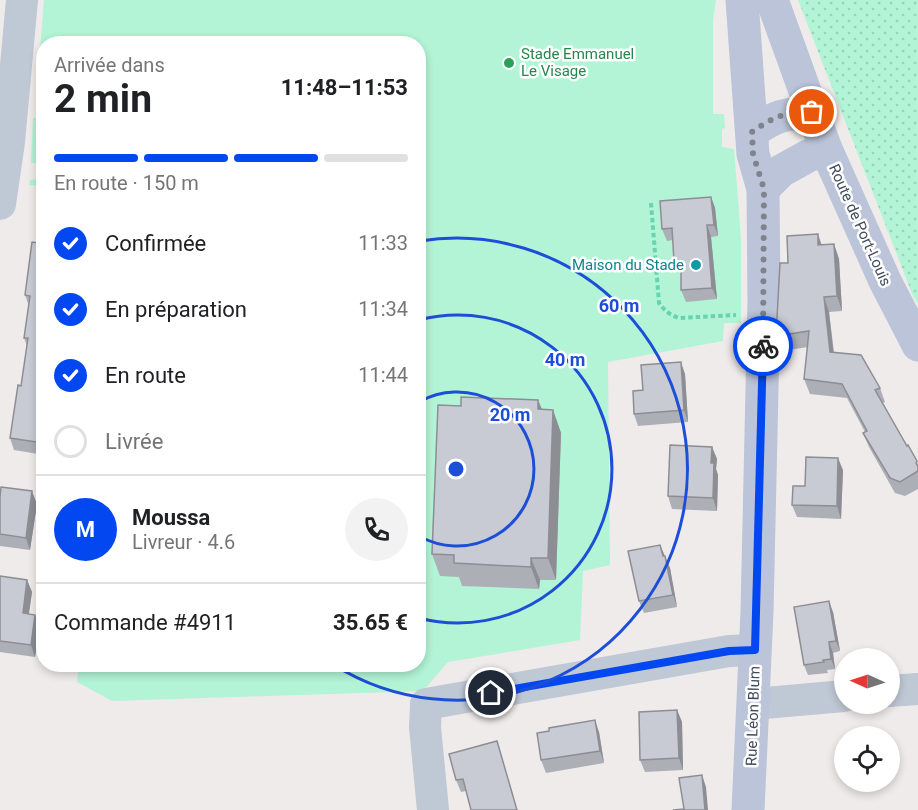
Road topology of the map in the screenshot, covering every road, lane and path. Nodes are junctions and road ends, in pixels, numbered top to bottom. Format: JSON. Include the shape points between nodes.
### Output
{"nodes":[{"id":1,"x":22,"y":0,"type":"edge"},
{"id":2,"x":742,"y":0,"type":"edge"},
{"id":3,"x":772,"y":0,"type":"edge"},
{"id":4,"x":812,"y":112,"type":"junction"},
{"id":5,"x":752,"y":132,"type":"junction"},
{"id":6,"x":826,"y":149,"type":"junction"},
{"id":7,"x":764,"y":189,"type":"junction"},
{"id":8,"x":651,"y":203,"type":"dead end"},
{"id":9,"x":0,"y":204,"type":"edge"},
{"id":10,"x":764,"y":314,"type":"junction"},
{"id":11,"x":918,"y":345,"type":"edge"},
{"id":12,"x":755,"y":650,"type":"junction"},
{"id":13,"x":918,"y":689,"type":"edge"},
{"id":14,"x":900,"y":691,"type":"edge"},
{"id":15,"x":834,"y":697,"type":"edge"},
{"id":16,"x":753,"y":704,"type":"junction"},
{"id":17,"x":433,"y":810,"type":"edge"},
{"id":18,"x":748,"y":810,"type":"edge"}],
"edges":[{"from":1,"to":9,"type":"street"},
{"from":2,"to":5,"type":"street","name":"Rue Léon Blum"},
{"from":3,"to":4,"type":"street","name":"Route de Port-Louis"},
{"from":4,"to":5,"type":"street","via":[[791,112],[770,119]]},
{"from":4,"to":6,"type":"street","name":"Route de Port-Louis"},
{"from":5,"to":7,"type":"street","name":"Rue Léon Blum","via":[[753,154]]},
{"from":6,"to":7,"type":"street","via":[[781,171]]},
{"from":6,"to":11,"type":"street","name":"Route de Port-Louis"},
{"from":7,"to":10,"type":"street","name":"Rue Léon Blum"},
{"from":8,"to":10,"type":"path","via":[[659,303],[664,310],[679,318]]},
{"from":10,"to":12,"type":"street","name":"Rue Léon Blum"},
{"from":12,"to":16,"type":"street","name":"Rue Léon Blum"},
{"from":12,"to":17,"type":"street","via":[[729,651],[426,704]]},
{"from":13,"to":14,"type":"street"},
{"from":15,"to":16,"type":"street"},
{"from":16,"to":18,"type":"street","name":"Rue Léon Blum"}]}
